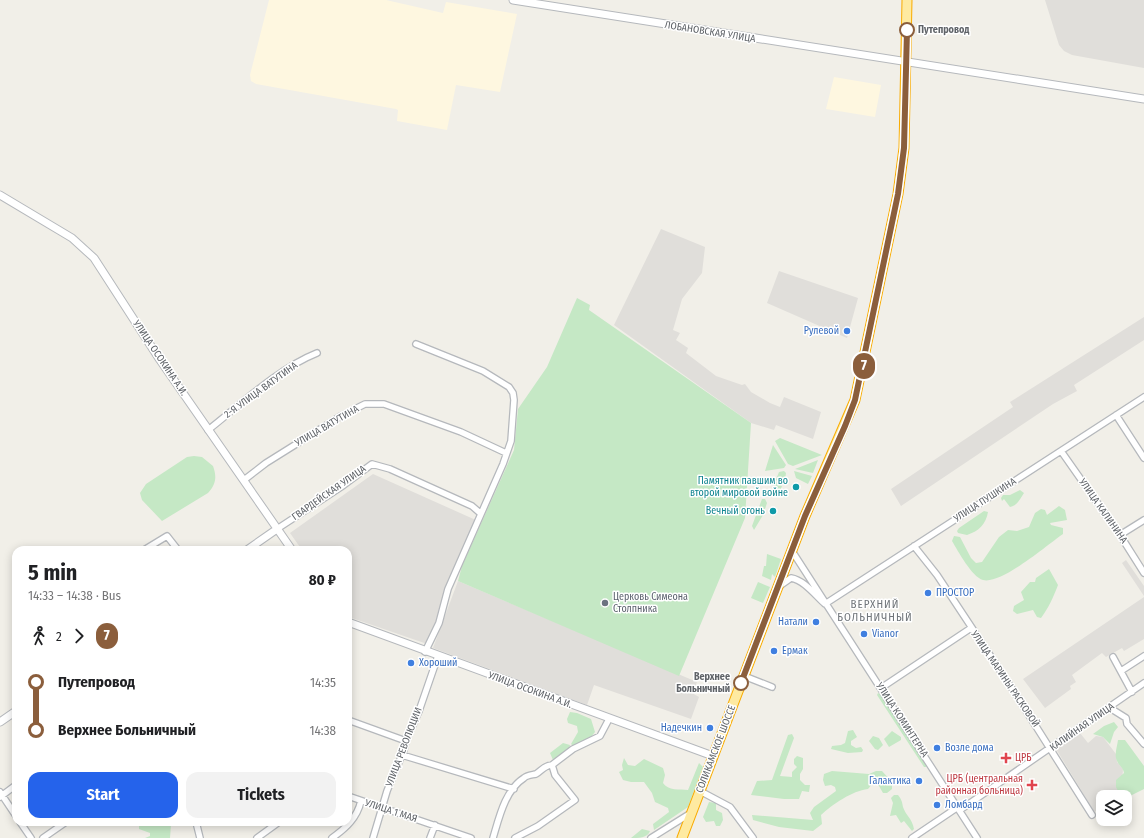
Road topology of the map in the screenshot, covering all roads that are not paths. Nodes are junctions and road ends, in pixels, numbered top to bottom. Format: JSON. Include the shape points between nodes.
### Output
{"nodes":[{"id":1,"x":514,"y":0,"type":"edge"},
{"id":2,"x":907,"y":0,"type":"edge"},
{"id":3,"x":906,"y":62,"type":"junction"},
{"id":4,"x":1144,"y":99,"type":"edge"},
{"id":5,"x":0,"y":195,"type":"edge"},
{"id":6,"x":416,"y":344,"type":"dead end"},
{"id":7,"x":317,"y":353,"type":"dead end"},
{"id":8,"x":1144,"y":397,"type":"edge"},
{"id":9,"x":1116,"y":415,"type":"junction"},
{"id":10,"x":208,"y":430,"type":"junction"},
{"id":11,"x":1061,"y":451,"type":"junction"},
{"id":12,"x":506,"y":453,"type":"junction"},
{"id":13,"x":1144,"y":458,"type":"edge"},
{"id":14,"x":244,"y":480,"type":"junction"},
{"id":15,"x":480,"y":513,"type":"junction"},
{"id":16,"x":1144,"y":520,"type":"edge"},
{"id":17,"x":277,"y":529,"type":"junction"},
{"id":18,"x":1120,"y":535,"type":"junction"},
{"id":19,"x":151,"y":546,"type":"edge"},
{"id":20,"x":175,"y":546,"type":"edge"},
{"id":21,"x":253,"y":546,"type":"edge"},
{"id":22,"x":289,"y":546,"type":"edge"},
{"id":23,"x":914,"y":546,"type":"junction"},
{"id":24,"x":792,"y":551,"type":"junction"},
{"id":25,"x":1144,"y":573,"type":"edge"},
{"id":26,"x":776,"y":588,"type":"junction"},
{"id":27,"x":825,"y":604,"type":"junction"},
{"id":28,"x":352,"y":625,"type":"edge"},
{"id":29,"x":971,"y":628,"type":"junction"},
{"id":30,"x":425,"y":652,"type":"junction"},
{"id":31,"x":438,"y":656,"type":"junction"},
{"id":32,"x":1144,"y":656,"type":"edge"},
{"id":33,"x":1113,"y":657,"type":"dead end"},
{"id":34,"x":1121,"y":671,"type":"junction"},
{"id":35,"x":744,"y":676,"type":"junction"},
{"id":36,"x":1144,"y":684,"type":"edge"},
{"id":37,"x":772,"y":687,"type":"dead end"},
{"id":38,"x":881,"y":688,"type":"junction"},
{"id":39,"x":1132,"y":692,"type":"junction"},
{"id":40,"x":1110,"y":708,"type":"junction"},
{"id":41,"x":12,"y":714,"type":"edge"},
{"id":42,"x":609,"y":718,"type":"junction"},
{"id":43,"x":352,"y":721,"type":"edge"},
{"id":44,"x":0,"y":722,"type":"edge"},
{"id":45,"x":406,"y":741,"type":"junction"},
{"id":46,"x":1144,"y":744,"type":"edge"},
{"id":47,"x":1051,"y":748,"type":"junction"},
{"id":48,"x":402,"y":755,"type":"junction"},
{"id":49,"x":713,"y":756,"type":"junction"},
{"id":50,"x":552,"y":765,"type":"junction"},
{"id":51,"x":12,"y":788,"type":"edge"},
{"id":52,"x":514,"y":789,"type":"junction"},
{"id":53,"x":700,"y":791,"type":"junction"},
{"id":54,"x":1,"y":795,"type":"edge"},
{"id":55,"x":352,"y":798,"type":"edge"},
{"id":56,"x":361,"y":801,"type":"junction"},
{"id":57,"x":382,"y":807,"type":"junction"},
{"id":58,"x":959,"y":808,"type":"junction"},
{"id":59,"x":12,"y":810,"type":"edge"},
{"id":60,"x":691,"y":813,"type":"junction"},
{"id":61,"x":1092,"y":815,"type":"dead end"},
{"id":62,"x":352,"y":820,"type":"edge"},
{"id":63,"x":435,"y":825,"type":"junction"},
{"id":64,"x":23,"y":826,"type":"edge"},
{"id":65,"x":60,"y":826,"type":"edge"},
{"id":66,"x":197,"y":826,"type":"edge"},
{"id":67,"x":274,"y":826,"type":"edge"},
{"id":68,"x":348,"y":826,"type":"edge"},
{"id":69,"x":31,"y":838,"type":"edge"},
{"id":70,"x":43,"y":838,"type":"edge"},
{"id":71,"x":200,"y":838,"type":"edge"},
{"id":72,"x":257,"y":838,"type":"edge"},
{"id":73,"x":332,"y":838,"type":"edge"},
{"id":74,"x":373,"y":838,"type":"edge"},
{"id":75,"x":430,"y":838,"type":"edge"},
{"id":76,"x":471,"y":838,"type":"edge"},
{"id":77,"x":493,"y":838,"type":"edge"},
{"id":78,"x":515,"y":838,"type":"edge"},
{"id":79,"x":651,"y":838,"type":"edge"},
{"id":80,"x":682,"y":838,"type":"edge"},
{"id":81,"x":753,"y":838,"type":"edge"},
{"id":82,"x":912,"y":838,"type":"edge"},
{"id":83,"x":977,"y":838,"type":"edge"}],
"edges":[{"from":1,"to":3,"type":"street","name":"ЛОБАНОВСКАЯ УЛИЦА"},
{"from":2,"to":3,"type":"highway","name":"СОЛИКАМСКОЕ ШОССЕ"},
{"from":3,"to":4,"type":"street","name":"ЛОБАНОВСКАЯ УЛИЦА"},
{"from":3,"to":24,"type":"highway","name":"СОЛИКАМСКОЕ ШОССЕ","via":[[904,148],[898,194],[864,363],[855,400]]},
{"from":5,"to":10,"type":"street","name":"УЛИЦА ОСОКИНА А.И.","via":[[66,234],[94,258]]},
{"from":6,"to":12,"type":"street","via":[[483,371],[509,387],[514,400],[513,429]]},
{"from":7,"to":10,"type":"street","name":"2-Я УЛИЦА ВАТУТИНА","via":[[269,382]]},
{"from":8,"to":9,"type":"street","name":"УЛИЦА ПУШКИНА"},
{"from":9,"to":11,"type":"street","name":"УЛИЦА ПУШКИНА"},
{"from":9,"to":13,"type":"street"},
{"from":10,"to":14,"type":"street","name":"УЛИЦА ОСОКИНА А.И."},
{"from":11,"to":18,"type":"street","name":"УЛИЦА КАЛИНИНА"},
{"from":11,"to":23,"type":"street","name":"УЛИЦА ПУШКИНА"},
{"from":12,"to":14,"type":"street","name":"УЛИЦА ВАТУТИНА","via":[[461,432],[384,404],[372,403],[364,404],[341,416],[266,463]]},
{"from":12,"to":15,"type":"street"},
{"from":14,"to":17,"type":"street","name":"УЛИЦА ОСОКИНА А.И."},
{"from":15,"to":17,"type":"street","name":"ГВАРДЕЙСКАЯ УЛИЦА","via":[[472,506],[372,464]]},
{"from":15,"to":30,"type":"street","via":[[448,589],[439,624]]},
{"from":16,"to":18,"type":"street"},
{"from":17,"to":21,"type":"street","name":"ГВАРДЕЙСКАЯ УЛИЦА"},
{"from":17,"to":22,"type":"street","name":"УЛИЦА ОСОКИНА А.И."},
{"from":18,"to":25,"type":"street","name":"УЛИЦА КАЛИНИНА"},
{"from":19,"to":20,"type":"street","via":[[167,536]]},
{"from":23,"to":27,"type":"street","name":"УЛИЦА ПУШКИНА"},
{"from":23,"to":29,"type":"street","name":"УЛИЦА МАРИНЫ РАСКОВОЙ","via":[[937,575]]},
{"from":24,"to":26,"type":"highway","name":"СОЛИКАМСКОЕ ШОССЕ"},
{"from":24,"to":27,"type":"street","name":"УЛИЦА КОМИНТЕРНА"},
{"from":26,"to":27,"type":"street","name":"УЛИЦА КОМИНТЕРНА","via":[[790,578],[795,579],[802,582]]},
{"from":26,"to":35,"type":"highway","name":"СОЛИКАМСКОЕ ШОССЕ"},
{"from":27,"to":38,"type":"street","name":"УЛИЦА КОМИНТЕРНА"},
{"from":28,"to":30,"type":"street","name":"УЛИЦА ОСОКИНА А.И."},
{"from":29,"to":38,"type":"street"},
{"from":29,"to":47,"type":"street","name":"УЛИЦА МАРИНЫ РАСКОВОЙ"},
{"from":30,"to":31,"type":"street","name":"УЛИЦА ОСОКИНА А.И."},
{"from":31,"to":42,"type":"street","name":"УЛИЦА ОСОКИНА А.И."},
{"from":31,"to":45,"type":"street","name":"УЛИЦА РЕВОЛЮЦИИ"},
{"from":32,"to":34,"type":"street"},
{"from":33,"to":34,"type":"street"},
{"from":34,"to":39,"type":"street"},
{"from":35,"to":37,"type":"street"},
{"from":35,"to":49,"type":"highway","name":"СОЛИКАМСКОЕ ШОССЕ"},
{"from":36,"to":39,"type":"street","name":"КАЛИЙНАЯ УЛИЦА"},
{"from":38,"to":58,"type":"street","name":"УЛИЦА КОМИНТЕРНА"},
{"from":39,"to":40,"type":"street","name":"КАЛИЙНАЯ УЛИЦА"},
{"from":40,"to":46,"type":"street","via":[[1126,718],[1127,724]]},
{"from":40,"to":47,"type":"street","name":"КАЛИЙНАЯ УЛИЦА"},
{"from":41,"to":44,"type":"street"},
{"from":42,"to":49,"type":"street","name":"УЛИЦА ОСОКИНА А.И."},
{"from":42,"to":50,"type":"street","via":[[600,736],[573,749]]},
{"from":43,"to":45,"type":"street"},
{"from":45,"to":48,"type":"street","name":"УЛИЦА РЕВОЛЮЦИИ"},
{"from":47,"to":58,"type":"street","name":"КАЛИЙНАЯ УЛИЦА"},
{"from":47,"to":61,"type":"street","name":"УЛИЦА МАРИНЫ РАСКОВОЙ"},
{"from":48,"to":52,"type":"street"},
{"from":48,"to":57,"type":"street","name":"УЛИЦА РЕВОЛЮЦИИ"},
{"from":49,"to":53,"type":"highway","name":"СОЛИКАМСКОЕ ШОССЕ"},
{"from":50,"to":52,"type":"street","via":[[547,765],[536,774],[525,777]]},
{"from":50,"to":78,"type":"street","via":[[556,775],[575,800],[538,826]]},
{"from":51,"to":54,"type":"street"},
{"from":52,"to":77,"type":"street","via":[[502,807]]},
{"from":53,"to":60,"type":"highway","name":"СОЛИКАМСКОЕ ШОССЕ"},
{"from":53,"to":81,"type":"street","via":[[730,807]]},
{"from":54,"to":59,"type":"street"},
{"from":55,"to":56,"type":"street","name":"УЛИЦА 1 МАЯ"},
{"from":56,"to":57,"type":"street","name":"УЛИЦА 1 МАЯ"},
{"from":56,"to":62,"type":"street"},
{"from":57,"to":63,"type":"street","name":"УЛИЦА 1 МАЯ"},
{"from":57,"to":74,"type":"street","name":"УЛИЦА РЕВОЛЮЦИИ"},
{"from":58,"to":82,"type":"street","name":"КАЛИЙНАЯ УЛИЦА"},
{"from":58,"to":83,"type":"street","name":"УЛИЦА КОМИНТЕРНА"},
{"from":60,"to":79,"type":"street"},
{"from":60,"to":80,"type":"highway","name":"СОЛИКАМСКОЕ ШОССЕ"},
{"from":63,"to":75,"type":"street"},
{"from":63,"to":76,"type":"street","name":"УЛИЦА 1 МАЯ"},
{"from":64,"to":69,"type":"street"},
{"from":65,"to":70,"type":"street"},
{"from":66,"to":71,"type":"street"},
{"from":67,"to":72,"type":"street"},
{"from":68,"to":73,"type":"street"}]}
